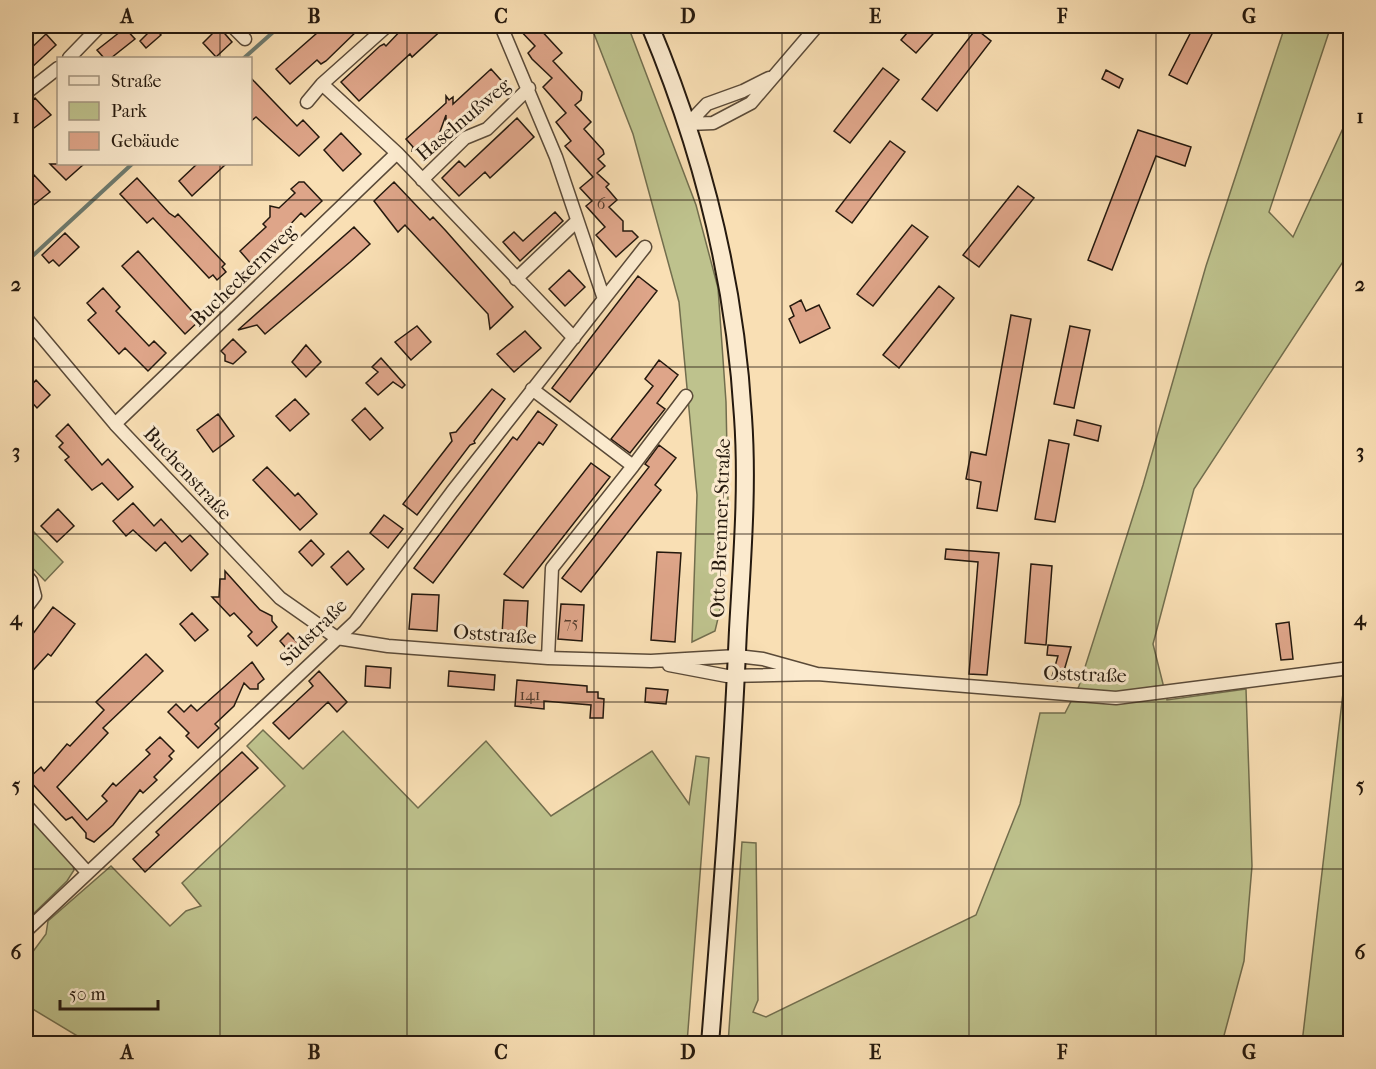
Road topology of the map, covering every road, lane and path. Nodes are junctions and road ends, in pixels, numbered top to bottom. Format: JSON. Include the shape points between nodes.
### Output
{"nodes":[{"id":1,"x":100,"y":26,"type":"edge"},
{"id":2,"x":232,"y":26,"type":"edge"},
{"id":3,"x":387,"y":26,"type":"edge"},
{"id":4,"x":501,"y":26,"type":"edge"},
{"id":5,"x":650,"y":26,"type":"edge"},
{"id":6,"x":817,"y":26,"type":"edge"},
{"id":7,"x":245,"y":39,"type":"dead end"},
{"id":8,"x":70,"y":57,"type":"edge"},
{"id":9,"x":57,"y":69,"type":"edge"},
{"id":10,"x":776,"y":74,"type":"junction"},
{"id":11,"x":322,"y":84,"type":"junction"},
{"id":12,"x":529,"y":88,"type":"junction"},
{"id":13,"x":26,"y":93,"type":"edge"},
{"id":14,"x":307,"y":102,"type":"dead end"},
{"id":15,"x":688,"y":124,"type":"junction"},
{"id":16,"x":397,"y":153,"type":"junction"},
{"id":17,"x":422,"y":180,"type":"junction"},
{"id":18,"x":576,"y":222,"type":"junction"},
{"id":19,"x":645,"y":247,"type":"dead end"},
{"id":20,"x":516,"y":279,"type":"junction"},
{"id":21,"x":604,"y":299,"type":"junction"},
{"id":22,"x":26,"y":318,"type":"edge"},
{"id":23,"x":574,"y":338,"type":"junction"},
{"id":24,"x":532,"y":389,"type":"junction"},
{"id":25,"x":686,"y":396,"type":"dead end"},
{"id":26,"x":115,"y":424,"type":"junction"},
{"id":27,"x":633,"y":466,"type":"junction"},
{"id":28,"x":26,"y":575,"type":"edge"},
{"id":29,"x":26,"y":608,"type":"edge"},
{"id":30,"x":337,"y":638,"type":"junction"},
{"id":31,"x":737,"y":656,"type":"junction"},
{"id":32,"x":548,"y":657,"type":"junction"},
{"id":33,"x":651,"y":661,"type":"junction"},
{"id":34,"x":1350,"y":668,"type":"edge"},
{"id":35,"x":817,"y":674,"type":"junction"},
{"id":36,"x":737,"y":677,"type":"junction"},
{"id":37,"x":26,"y":805,"type":"edge"},
{"id":38,"x":87,"y":872,"type":"junction"},
{"id":39,"x":26,"y":931,"type":"edge"},
{"id":40,"x":710,"y":1044,"type":"edge"}],
"edges":[{"from":1,"to":8,"type":"street"},
{"from":2,"to":7,"type":"street"},
{"from":3,"to":11,"type":"street"},
{"from":4,"to":12,"type":"street","name":"Haselnußweg"},
{"from":5,"to":15,"type":"main road","name":"Otto-Brenner-Straße"},
{"from":6,"to":10,"type":"street"},
{"from":9,"to":13,"type":"street"},
{"from":10,"to":15,"type":"street","via":[[706,104]]},
{"from":10,"to":15,"type":"street","via":[[751,103],[713,123]]},
{"from":11,"to":14,"type":"street"},
{"from":11,"to":16,"type":"street"},
{"from":12,"to":17,"type":"street","name":"Haselnußweg","via":[[487,129],[465,138]]},
{"from":12,"to":18,"type":"street","name":"Haselnußweg"},
{"from":15,"to":31,"type":"main road","name":"Otto-Brenner-Straße","via":[[719,246],[735,335],[743,416],[746,495]]},
{"from":16,"to":17,"type":"street"},
{"from":16,"to":26,"type":"street","name":"Bucheckernweg"},
{"from":17,"to":20,"type":"street"},
{"from":18,"to":20,"type":"street"},
{"from":18,"to":21,"type":"street","name":"Haselnußweg"},
{"from":19,"to":21,"type":"street","name":"Südstraße"},
{"from":20,"to":23,"type":"street"},
{"from":21,"to":23,"type":"street","name":"Südstraße"},
{"from":22,"to":26,"type":"street","name":"Buchenstraße"},
{"from":23,"to":24,"type":"street","name":"Südstraße"},
{"from":24,"to":27,"type":"street"},
{"from":24,"to":30,"type":"street","name":"Südstraße","via":[[355,622]]},
{"from":25,"to":27,"type":"street"},
{"from":26,"to":30,"type":"street","name":"Buchenstraße","via":[[280,598]]},
{"from":27,"to":32,"type":"street","via":[[552,568]]},
{"from":28,"to":29,"type":"street","via":[[35,596]]},
{"from":30,"to":32,"type":"street","name":"Oststraße","via":[[388,646]]},
{"from":30,"to":38,"type":"street","name":"Südstraße"},
{"from":31,"to":33,"type":"street","name":"Oststraße"},
{"from":31,"to":35,"type":"street","name":"Oststraße"},
{"from":31,"to":36,"type":"main road","name":"Otto-Brenner-Straße"},
{"from":32,"to":33,"type":"street","name":"Oststraße"},
{"from":33,"to":36,"type":"street","name":"Oststraße"},
{"from":34,"to":35,"type":"street","name":"Oststraße","via":[[1116,698]]},
{"from":35,"to":36,"type":"street","name":"Oststraße"},
{"from":36,"to":40,"type":"main road","name":"Otto-Brenner-Straße"},
{"from":37,"to":38,"type":"street"},
{"from":38,"to":39,"type":"street","name":"Südstraße"}]}
